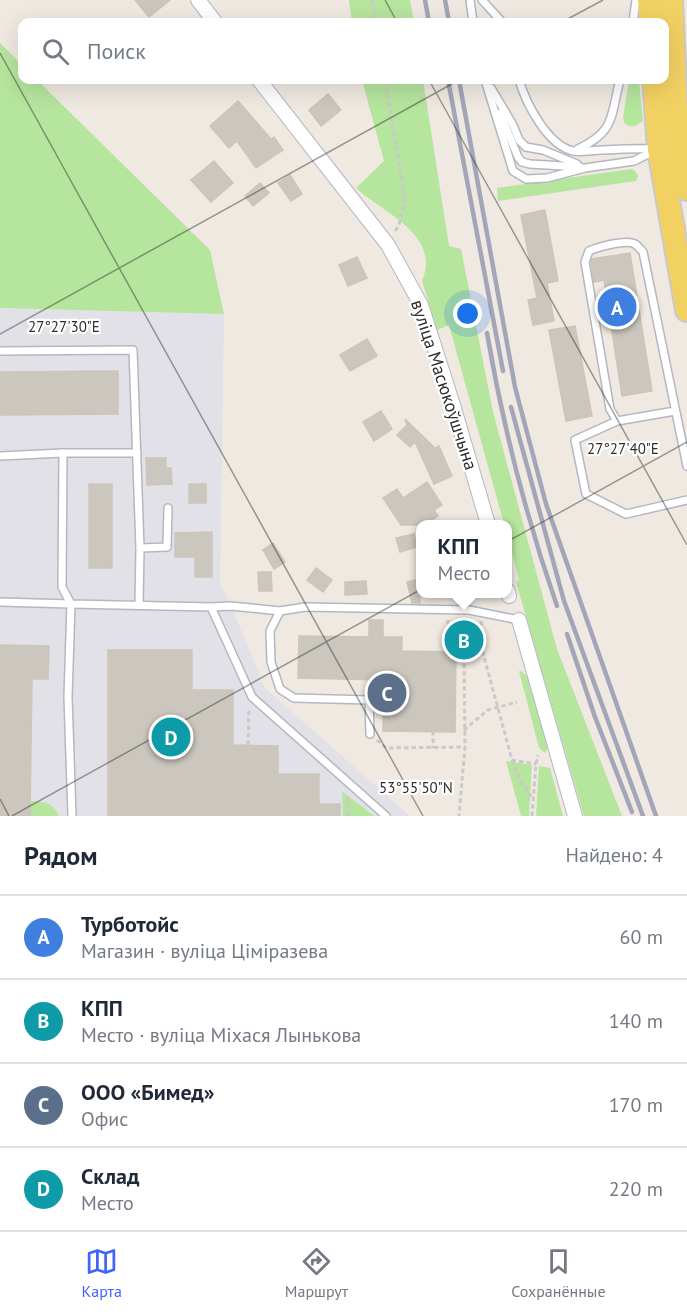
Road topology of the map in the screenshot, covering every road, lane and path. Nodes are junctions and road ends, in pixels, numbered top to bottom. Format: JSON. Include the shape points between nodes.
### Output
{"nodes":[{"id":1,"x":198,"y":0,"type":"edge"},
{"id":2,"x":372,"y":0,"type":"edge"},
{"id":3,"x":470,"y":0,"type":"edge"},
{"id":4,"x":482,"y":0,"type":"edge"},
{"id":5,"x":636,"y":0,"type":"edge"},
{"id":6,"x":649,"y":0,"type":"edge"},
{"id":7,"x":671,"y":0,"type":"edge"},
{"id":8,"x":212,"y":18,"type":"edge"},
{"id":9,"x":375,"y":18,"type":"edge"},
{"id":10,"x":472,"y":18,"type":"edge"},
{"id":11,"x":498,"y":18,"type":"edge"},
{"id":12,"x":634,"y":18,"type":"edge"},
{"id":13,"x":651,"y":18,"type":"edge"},
{"id":14,"x":671,"y":75,"type":"edge"},
{"id":15,"x":262,"y":84,"type":"edge"},
{"id":16,"x":386,"y":84,"type":"edge"},
{"id":17,"x":486,"y":84,"type":"edge"},
{"id":18,"x":487,"y":84,"type":"edge"},
{"id":19,"x":487,"y":84,"type":"edge"},
{"id":20,"x":521,"y":84,"type":"edge"},
{"id":21,"x":619,"y":84,"type":"edge"},
{"id":22,"x":659,"y":149,"type":"junction"},
{"id":23,"x":574,"y":151,"type":"junction"},
{"id":24,"x":585,"y":168,"type":"junction"},
{"id":25,"x":687,"y":189,"type":"edge"},
{"id":26,"x":388,"y":245,"type":"junction"},
{"id":27,"x":687,"y":310,"type":"edge"},
{"id":28,"x":0,"y":351,"type":"edge"},
{"id":29,"x":675,"y":411,"type":"junction"},
{"id":30,"x":616,"y":422,"type":"junction"},
{"id":31,"x":63,"y":453,"type":"junction"},
{"id":32,"x":136,"y":453,"type":"junction"},
{"id":33,"x":0,"y":456,"type":"edge"},
{"id":34,"x":687,"y":465,"type":"edge"},
{"id":35,"x":687,"y":500,"type":"edge"},
{"id":36,"x":168,"y":508,"type":"dead end"},
{"id":37,"x":487,"y":520,"type":"edge"},
{"id":38,"x":140,"y":548,"type":"junction"},
{"id":39,"x":0,"y":602,"type":"edge"},
{"id":40,"x":71,"y":604,"type":"junction"},
{"id":41,"x":139,"y":605,"type":"junction"},
{"id":42,"x":211,"y":607,"type":"junction"},
{"id":43,"x":448,"y":609,"type":"junction"},
{"id":44,"x":280,"y":611,"type":"junction"},
{"id":45,"x":481,"y":612,"type":"junction"},
{"id":46,"x":519,"y":620,"type":"joint"},
{"id":47,"x":252,"y":697,"type":"junction"},
{"id":48,"x":517,"y":702,"type":"dead end"},
{"id":49,"x":498,"y":707,"type":"junction"},
{"id":50,"x":464,"y":730,"type":"junction"},
{"id":51,"x":433,"y":731,"type":"dead end"},
{"id":52,"x":370,"y":734,"type":"joint"},
{"id":53,"x":248,"y":745,"type":"dead end"},
{"id":54,"x":465,"y":747,"type":"junction"},
{"id":55,"x":433,"y":748,"type":"junction"},
{"id":56,"x":538,"y":755,"type":"dead end"},
{"id":57,"x":513,"y":760,"type":"junction"},
{"id":58,"x":536,"y":764,"type":"junction"},
{"id":59,"x":533,"y":799,"type":"junction"},
{"id":60,"x":571,"y":800,"type":"junction"},
{"id":61,"x":72,"y":816,"type":"edge"},
{"id":62,"x":386,"y":816,"type":"edge"},
{"id":63,"x":459,"y":816,"type":"edge"},
{"id":64,"x":532,"y":816,"type":"edge"},
{"id":65,"x":568,"y":816,"type":"edge"},
{"id":66,"x":575,"y":816,"type":"edge"}],
"edges":[{"from":1,"to":8,"type":"street"},
{"from":2,"to":9,"type":"path"},
{"from":3,"to":10,"type":"lane"},
{"from":4,"to":11,"type":"lane"},
{"from":5,"to":12,"type":"lane"},
{"from":6,"to":13,"type":"main road"},
{"from":7,"to":14,"type":"main road"},
{"from":14,"to":22,"type":"main road"},
{"from":14,"to":25,"type":"main road"},
{"from":15,"to":26,"type":"street","name":"вуліца Масюкоўшчына"},
{"from":16,"to":26,"type":"path","via":[[405,199],[399,225]]},
{"from":17,"to":24,"type":"lane","via":[[513,171],[526,179],[538,180]]},
{"from":18,"to":24,"type":"lane","via":[[526,147]]},
{"from":19,"to":24,"type":"lane","via":[[522,162]]},
{"from":20,"to":23,"type":"lane","via":[[547,134]]},
{"from":21,"to":23,"type":"lane","via":[[610,123],[603,134]]},
{"from":22,"to":23,"type":"lane"},
{"from":22,"to":24,"type":"lane","via":[[634,160]]},
{"from":22,"to":27,"type":"main road"},
{"from":26,"to":37,"type":"street","name":"вуліца Масюкоўшчына","via":[[421,305]]},
{"from":28,"to":32,"type":"lane","via":[[134,350]]},
{"from":29,"to":30,"type":"lane"},
{"from":29,"to":30,"type":"lane","via":[[643,252],[634,243],[597,248],[589,251],[585,262],[610,409]]},
{"from":29,"to":34,"type":"lane"},
{"from":30,"to":35,"type":"lane","via":[[575,440],[586,494],[626,514]]},
{"from":31,"to":32,"type":"lane"},
{"from":31,"to":33,"type":"lane"},
{"from":31,"to":40,"type":"lane","via":[[62,587]]},
{"from":32,"to":38,"type":"lane"},
{"from":36,"to":38,"type":"lane","via":[[167,547]]},
{"from":38,"to":41,"type":"lane"},
{"from":39,"to":40,"type":"lane"},
{"from":40,"to":41,"type":"lane"},
{"from":40,"to":61,"type":"lane","via":[[68,698]]},
{"from":41,"to":42,"type":"lane"},
{"from":42,"to":44,"type":"lane"},
{"from":42,"to":47,"type":"lane"},
{"from":43,"to":44,"type":"lane","via":[[305,607]]},
{"from":43,"to":45,"type":"lane"},
{"from":43,"to":50,"type":"path","via":[[448,645],[464,655]]},
{"from":44,"to":52,"type":"lane","via":[[270,631],[271,662],[280,689],[294,698],[369,700]]},
{"from":45,"to":46,"type":"lane"},
{"from":45,"to":49,"type":"path","via":[[483,653]]},
{"from":46,"to":60,"type":"street"},
{"from":47,"to":53,"type":"path"},
{"from":47,"to":62,"type":"lane"},
{"from":48,"to":49,"type":"path"},
{"from":49,"to":50,"type":"path","via":[[488,710]]},
{"from":49,"to":57,"type":"path"},
{"from":50,"to":54,"type":"path"},
{"from":51,"to":55,"type":"path"},
{"from":52,"to":55,"type":"path","via":[[386,748]]},
{"from":54,"to":55,"type":"path"},
{"from":54,"to":63,"type":"path"},
{"from":56,"to":58,"type":"path"},
{"from":57,"to":58,"type":"path"},
{"from":57,"to":59,"type":"path","via":[[520,781]]},
{"from":58,"to":59,"type":"path"},
{"from":59,"to":64,"type":"path"},
{"from":60,"to":65,"type":"street"},
{"from":60,"to":66,"type":"street"}]}
